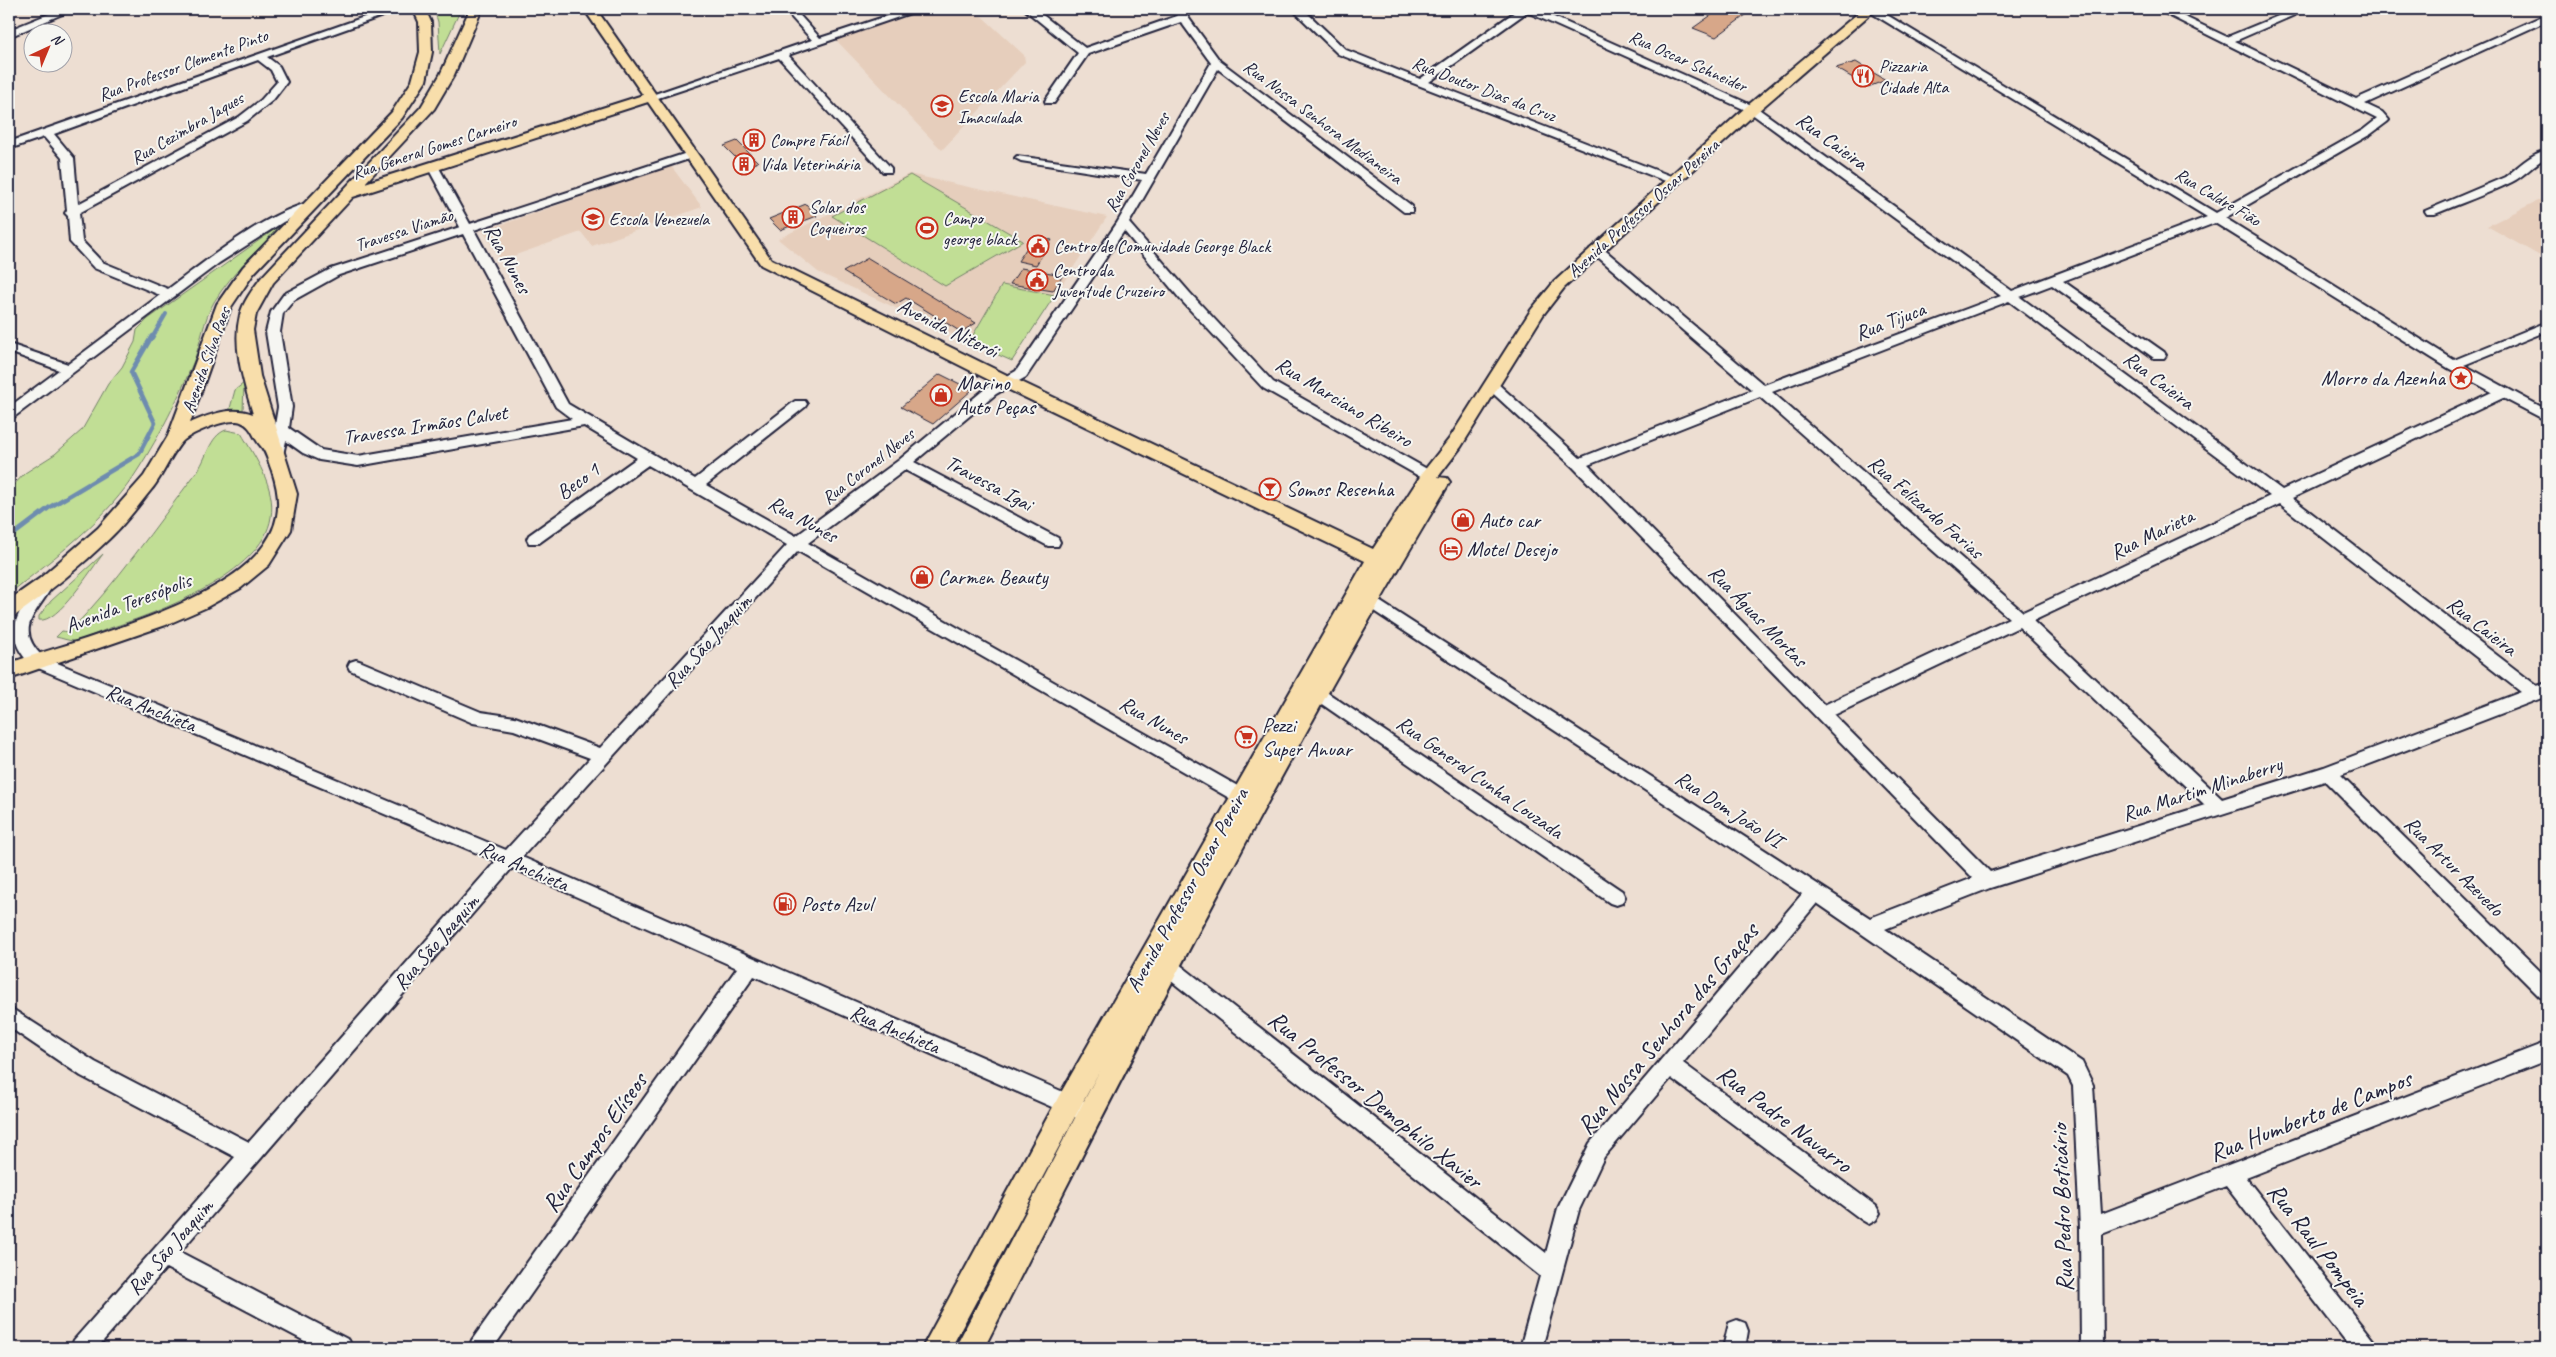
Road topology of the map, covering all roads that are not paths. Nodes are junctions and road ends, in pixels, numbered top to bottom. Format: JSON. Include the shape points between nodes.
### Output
{"nodes":[{"id":1,"x":69,"y":9,"type":"edge"},
{"id":2,"x":398,"y":9,"type":"edge"},
{"id":3,"x":419,"y":9,"type":"edge"},
{"id":4,"x":476,"y":9,"type":"edge"},
{"id":5,"x":590,"y":9,"type":"edge"},
{"id":6,"x":789,"y":9,"type":"edge"},
{"id":7,"x":917,"y":9,"type":"edge"},
{"id":8,"x":1029,"y":9,"type":"edge"},
{"id":9,"x":1297,"y":9,"type":"edge"},
{"id":10,"x":1526,"y":9,"type":"edge"},
{"id":11,"x":1870,"y":9,"type":"edge"},
{"id":12,"x":2161,"y":9,"type":"edge"},
{"id":13,"x":2303,"y":9,"type":"edge"},
{"id":14,"x":1181,"y":13,"type":"edge"},
{"id":15,"x":2547,"y":17,"type":"edge"},
{"id":16,"x":9,"y":34,"type":"edge"},
{"id":17,"x":818,"y":41,"type":"junction"},
{"id":18,"x":2226,"y":41,"type":"junction"},
{"id":19,"x":1084,"y":52,"type":"junction"},
{"id":20,"x":781,"y":54,"type":"junction"},
{"id":21,"x":259,"y":56,"type":"junction"},
{"id":22,"x":1216,"y":63,"type":"junction"},
{"id":23,"x":1421,"y":83,"type":"junction"},
{"id":24,"x":651,"y":97,"type":"junction"},
{"id":25,"x":1050,"y":100,"type":"dead end"},
{"id":26,"x":2355,"y":104,"type":"junction"},
{"id":27,"x":1752,"y":109,"type":"junction"},
{"id":28,"x":47,"y":133,"type":"junction"},
{"id":29,"x":9,"y":146,"type":"edge"},
{"id":30,"x":2547,"y":153,"type":"edge"},
{"id":31,"x":691,"y":155,"type":"junction"},
{"id":32,"x":1021,"y":158,"type":"dead end"},
{"id":33,"x":434,"y":168,"type":"junction"},
{"id":34,"x":887,"y":170,"type":"dead end"},
{"id":35,"x":1149,"y":178,"type":"junction"},
{"id":36,"x":1672,"y":180,"type":"junction"},
{"id":37,"x":348,"y":194,"type":"junction"},
{"id":38,"x":308,"y":207,"type":"junction"},
{"id":39,"x":1408,"y":209,"type":"dead end"},
{"id":40,"x":2431,"y":211,"type":"dead end"},
{"id":41,"x":71,"y":213,"type":"junction"},
{"id":42,"x":2216,"y":218,"type":"junction"},
{"id":43,"x":1123,"y":223,"type":"junction"},
{"id":44,"x":466,"y":230,"type":"junction"},
{"id":45,"x":1596,"y":249,"type":"junction"},
{"id":46,"x":2053,"y":280,"type":"junction"},
{"id":47,"x":170,"y":294,"type":"junction"},
{"id":48,"x":2011,"y":296,"type":"junction"},
{"id":49,"x":2547,"y":326,"type":"edge"},
{"id":50,"x":9,"y":348,"type":"edge"},
{"id":51,"x":2159,"y":355,"type":"dead end"},
{"id":52,"x":2453,"y":365,"type":"junction"},
{"id":53,"x":70,"y":369,"type":"junction"},
{"id":54,"x":1007,"y":382,"type":"junction"},
{"id":55,"x":1492,"y":386,"type":"junction"},
{"id":56,"x":1762,"y":391,"type":"junction"},
{"id":57,"x":2502,"y":393,"type":"junction"},
{"id":58,"x":800,"y":404,"type":"dead end"},
{"id":59,"x":9,"y":414,"type":"edge"},
{"id":60,"x":2547,"y":416,"type":"edge"},
{"id":61,"x":584,"y":420,"type":"junction"},
{"id":62,"x":281,"y":429,"type":"junction"},
{"id":63,"x":177,"y":436,"type":"junction"},
{"id":64,"x":1456,"y":443,"type":"junction"},
{"id":65,"x":277,"y":456,"type":"junction"},
{"id":66,"x":647,"y":458,"type":"junction"},
{"id":67,"x":904,"y":463,"type":"junction"},
{"id":68,"x":1578,"y":464,"type":"junction"},
{"id":69,"x":1429,"y":476,"type":"junction"},
{"id":70,"x":696,"y":485,"type":"junction"},
{"id":71,"x":2280,"y":496,"type":"junction"},
{"id":72,"x":534,"y":539,"type":"dead end"},
{"id":73,"x":798,"y":542,"type":"junction"},
{"id":74,"x":1053,"y":542,"type":"dead end"},
{"id":75,"x":1383,"y":562,"type":"junction"},
{"id":76,"x":46,"y":584,"type":"junction"},
{"id":77,"x":1362,"y":596,"type":"junction"},
{"id":78,"x":9,"y":610,"type":"edge"},
{"id":79,"x":2022,"y":620,"type":"junction"},
{"id":80,"x":36,"y":661,"type":"junction"},
{"id":81,"x":356,"y":666,"type":"dead end"},
{"id":82,"x":9,"y":671,"type":"edge"},
{"id":83,"x":2541,"y":691,"type":"edge"},
{"id":84,"x":1319,"y":693,"type":"junction"},
{"id":85,"x":1822,"y":713,"type":"junction"},
{"id":86,"x":603,"y":756,"type":"junction"},
{"id":87,"x":2328,"y":773,"type":"junction"},
{"id":88,"x":1249,"y":800,"type":"junction"},
{"id":89,"x":2219,"y":807,"type":"junction"},
{"id":90,"x":509,"y":859,"type":"junction"},
{"id":91,"x":1987,"y":881,"type":"junction"},
{"id":92,"x":1814,"y":893,"type":"junction"},
{"id":93,"x":1616,"y":898,"type":"dead end"},
{"id":94,"x":1868,"y":927,"type":"junction"},
{"id":95,"x":750,"y":966,"type":"junction"},
{"id":96,"x":1167,"y":966,"type":"junction"},
{"id":97,"x":2547,"y":991,"type":"edge"},
{"id":98,"x":9,"y":1016,"type":"edge"},
{"id":99,"x":2547,"y":1051,"type":"edge"},
{"id":100,"x":1670,"y":1065,"type":"junction"},
{"id":101,"x":2075,"y":1069,"type":"joint"},
{"id":102,"x":1079,"y":1109,"type":"junction"},
{"id":103,"x":251,"y":1154,"type":"junction"},
{"id":104,"x":2230,"y":1174,"type":"junction"},
{"id":105,"x":1869,"y":1213,"type":"dead end"},
{"id":106,"x":2091,"y":1228,"type":"junction"},
{"id":107,"x":163,"y":1255,"type":"junction"},
{"id":108,"x":1552,"y":1272,"type":"junction"},
{"id":109,"x":82,"y":1348,"type":"edge"},
{"id":110,"x":341,"y":1348,"type":"edge"},
{"id":111,"x":480,"y":1348,"type":"edge"},
{"id":112,"x":936,"y":1348,"type":"edge"},
{"id":113,"x":969,"y":1348,"type":"edge"},
{"id":114,"x":1531,"y":1348,"type":"edge"},
{"id":115,"x":2092,"y":1348,"type":"edge"},
{"id":116,"x":2365,"y":1348,"type":"edge"}],
"edges":[{"from":1,"to":16,"type":"street"},
{"from":2,"to":21,"type":"street","name":"Rua Professor Clemente Pinto"},
{"from":3,"to":38,"type":"main road","name":"Avenida Silva Paes","via":[[424,22],[426,52],[418,81],[398,115]]},
{"from":4,"to":37,"type":"main road","name":"Avenida Silva Paes","via":[[447,75],[427,109]]},
{"from":5,"to":24,"type":"main road","name":"Avenida Niterói"},
{"from":6,"to":17,"type":"street"},
{"from":7,"to":17,"type":"street","name":"Rua General Gomes Carneiro"},
{"from":8,"to":19,"type":"street"},
{"from":9,"to":23,"type":"street","name":"Rua Doutor Dias da Cruz","via":[[1342,52]]},
{"from":10,"to":23,"type":"street"},
{"from":10,"to":27,"type":"street","name":"Rua Oscar Schneider"},
{"from":11,"to":27,"type":"main road","name":"Avenida Professor Oscar Pereira"},
{"from":11,"to":42,"type":"street","name":"Rua Caldre Fião"},
{"from":12,"to":18,"type":"street"},
{"from":13,"to":18,"type":"street"},
{"from":14,"to":19,"type":"street"},
{"from":14,"to":22,"type":"street"},
{"from":15,"to":26,"type":"street"},
{"from":17,"to":20,"type":"street","name":"Rua General Gomes Carneiro"},
{"from":18,"to":26,"type":"street"},
{"from":19,"to":25,"type":"street"},
{"from":20,"to":24,"type":"street","name":"Rua General Gomes Carneiro"},
{"from":20,"to":34,"type":"street"},
{"from":21,"to":28,"type":"street","name":"Rua Professor Clemente Pinto"},
{"from":21,"to":41,"type":"street","name":"Rua Cezimbra Jaques","via":[[275,68],[282,82],[274,95],[260,107],[243,120]]},
{"from":22,"to":35,"type":"street","name":"Rua Coronel Neves"},
{"from":22,"to":39,"type":"street","name":"Rua Nossa Senhora Medianeira"},
{"from":23,"to":36,"type":"street","name":"Rua Doutor Dias da Cruz"},
{"from":24,"to":31,"type":"main road","name":"Avenida Niterói"},
{"from":24,"to":33,"type":"main road","name":"Rua General Gomes Carneiro"},
{"from":26,"to":42,"type":"street","name":"Rua Tijuca","via":[[2378,114],[2383,120],[2368,132]]},
{"from":27,"to":36,"type":"main road","name":"Avenida Professor Oscar Pereira"},
{"from":27,"to":48,"type":"street","name":"Rua Caieira"},
{"from":28,"to":29,"type":"street","name":"Rua Professor Clemente Pinto"},
{"from":28,"to":41,"type":"street","via":[[68,158]]},
{"from":30,"to":40,"type":"street","via":[[2509,179]]},
{"from":31,"to":44,"type":"street","name":"Travessa Viamão"},
{"from":31,"to":54,"type":"main road","name":"Avenida Niterói","via":[[766,262]]},
{"from":32,"to":35,"type":"street"},
{"from":33,"to":37,"type":"main road","name":"Rua General Gomes Carneiro"},
{"from":33,"to":44,"type":"street","name":"Rua Nunes"},
{"from":35,"to":43,"type":"street","name":"Rua Coronel Neves"},
{"from":36,"to":45,"type":"main road","name":"Avenida Professor Oscar Pereira"},
{"from":37,"to":38,"type":"main road","name":"Rua General Gomes Carneiro"},
{"from":37,"to":65,"type":"main road","name":"Avenida Silva Paes","via":[[266,281],[247,315],[244,340],[251,376]]},
{"from":38,"to":47,"type":"street","name":"Rua General Gomes Carneiro","via":[[279,219]]},
{"from":38,"to":63,"type":"main road","name":"Avenida Silva Paes","via":[[248,270],[223,307]]},
{"from":41,"to":47,"type":"street","via":[[76,242],[98,265]]},
{"from":42,"to":46,"type":"street","name":"Rua Tijuca"},
{"from":42,"to":52,"type":"street","name":"Rua Caldre Fião"},
{"from":43,"to":54,"type":"street","name":"Rua Coronel Neves","via":[[1029,365]]},
{"from":43,"to":69,"type":"street","name":"Rua Marciano Ribeiro","via":[[1268,385]]},
{"from":44,"to":61,"type":"street","name":"Rua Nunes","via":[[563,407]]},
{"from":44,"to":62,"type":"street","name":"Travessa Viamão","via":[[335,272],[289,297],[277,312],[273,332],[285,407]]},
{"from":45,"to":55,"type":"main road","name":"Avenida Professor Oscar Pereira","via":[[1559,285],[1537,313]]},
{"from":45,"to":56,"type":"street","name":"Rua Felizardo Farias"},
{"from":46,"to":48,"type":"street","name":"Rua Tijuca"},
{"from":46,"to":51,"type":"street"},
{"from":47,"to":53,"type":"street","name":"Rua General Gomes Carneiro"},
{"from":48,"to":56,"type":"street","name":"Rua Tijuca"},
{"from":48,"to":71,"type":"street","name":"Rua Caieira"},
{"from":49,"to":52,"type":"street"},
{"from":50,"to":53,"type":"street"},
{"from":52,"to":57,"type":"street","name":"Rua Caldre Fião"},
{"from":53,"to":59,"type":"street","name":"Rua General Gomes Carneiro"},
{"from":54,"to":67,"type":"street","name":"Rua Coronel Neves","via":[[990,391]]},
{"from":54,"to":75,"type":"main road","name":"Avenida Niterói"},
{"from":55,"to":64,"type":"main road","name":"Avenida Professor Oscar Pereira"},
{"from":55,"to":68,"type":"street","name":"Rua Águas Mortas"},
{"from":56,"to":68,"type":"street","name":"Rua Tijuca"},
{"from":56,"to":79,"type":"street","name":"Rua Felizardo Farias"},
{"from":57,"to":60,"type":"street","name":"Rua Caldre Fião"},
{"from":57,"to":71,"type":"street","name":"Rua Marieta"},
{"from":58,"to":70,"type":"street"},
{"from":61,"to":62,"type":"street","name":"Travessa Irmãos Calvet","via":[[358,461],[330,460],[304,449]]},
{"from":61,"to":66,"type":"street","name":"Rua Nunes"},
{"from":62,"to":65,"type":"street","name":"Travessa Viamão"},
{"from":63,"to":65,"type":"main road","via":[[221,417],[246,418],[254,422]]},
{"from":63,"to":76,"type":"main road","name":"Avenida Silva Paes","via":[[150,480],[104,533]]},
{"from":64,"to":69,"type":"main road","name":"Avenida Professor Oscar Pereira"},
{"from":64,"to":75,"type":"main road","name":"Avenida Professor Oscar Pereira","via":[[1444,476]]},
{"from":65,"to":80,"type":"main road","name":"Avenida Teresópolis","via":[[288,494],[287,514],[280,537],[261,560],[234,583],[161,620]]},
{"from":66,"to":70,"type":"street","name":"Rua Nunes"},
{"from":66,"to":72,"type":"street","name":"Beco 1"},
{"from":67,"to":73,"type":"street","name":"Rua Coronel Neves"},
{"from":67,"to":74,"type":"street","name":"Travessa Igai"},
{"from":68,"to":85,"type":"street","name":"Rua Águas Mortas"},
{"from":69,"to":75,"type":"main road","name":"Avenida Professor Oscar Pereira"},
{"from":70,"to":73,"type":"street","name":"Rua Nunes"},
{"from":71,"to":79,"type":"street","name":"Rua Marieta"},
{"from":71,"to":83,"type":"street","name":"Rua Caieira"},
{"from":73,"to":86,"type":"street","name":"Rua São Joaquim"},
{"from":73,"to":88,"type":"street","name":"Rua Nunes"},
{"from":75,"to":77,"type":"main road","name":"Avenida Professor Oscar Pereira"},
{"from":76,"to":78,"type":"main road"},
{"from":76,"to":80,"type":"street","via":[[27,612],[20,634],[23,646]]},
{"from":77,"to":84,"type":"main road","name":"Avenida Professor Oscar Pereira"},
{"from":77,"to":88,"type":"main road","name":"Avenida Professor Oscar Pereira"},
{"from":77,"to":92,"type":"street","name":"Rua Dom João VI"},
{"from":79,"to":85,"type":"street","name":"Rua Marieta"},
{"from":79,"to":89,"type":"street","name":"Rua Felizardo Farias"},
{"from":80,"to":82,"type":"main road","name":"Avenida Teresópolis"},
{"from":80,"to":90,"type":"street","name":"Rua Anchieta"},
{"from":81,"to":86,"type":"street","via":[[479,718],[515,724]]},
{"from":83,"to":87,"type":"street","name":"Rua Martim Minaberry"},
{"from":84,"to":88,"type":"main road","name":"Avenida Professor Oscar Pereira"},
{"from":84,"to":93,"type":"street","name":"Rua General Cunha Louzada"},
{"from":85,"to":91,"type":"street","name":"Rua Águas Mortas"},
{"from":86,"to":90,"type":"street","name":"Rua São Joaquim"},
{"from":87,"to":89,"type":"street","name":"Rua Martim Minaberry"},
{"from":87,"to":97,"type":"street","name":"Rua Artur Azevedo"},
{"from":88,"to":96,"type":"main road","name":"Avenida Professor Oscar Pereira"},
{"from":88,"to":102,"type":"main road","name":"Avenida Professor Oscar Pereira"},
{"from":89,"to":91,"type":"street","name":"Rua Martim Minaberry"},
{"from":90,"to":95,"type":"street","name":"Rua Anchieta"},
{"from":90,"to":103,"type":"street","name":"Rua São Joaquim"},
{"from":91,"to":94,"type":"street","name":"Rua Martim Minaberry"},
{"from":92,"to":94,"type":"street","name":"Rua Dom João VI"},
{"from":92,"to":100,"type":"street","name":"Rua Nossa Senhora das Graças"},
{"from":94,"to":101,"type":"street","name":"Rua Dom João VI"},
{"from":95,"to":102,"type":"street","name":"Rua Anchieta"},
{"from":95,"to":111,"type":"street","name":"Rua Campos Elíseos"},
{"from":96,"to":102,"type":"main road","name":"Avenida Professor Oscar Pereira"},
{"from":96,"to":108,"type":"street","name":"Rua Professor Demophilo Xavier"},
{"from":98,"to":103,"type":"street","via":[[88,1069]]},
{"from":99,"to":104,"type":"street","name":"Rua Humberto de Campos"},
{"from":100,"to":105,"type":"street","name":"Rua Padre Navarro"},
{"from":100,"to":108,"type":"street","name":"Rua Nossa Senhora das Graças","via":[[1598,1150],[1569,1208]]},
{"from":101,"to":106,"type":"street","name":"Rua Pedro Boticário","via":[[2083,1085]]},
{"from":102,"to":112,"type":"main road","name":"Avenida Professor Oscar Pereira"},
{"from":102,"to":113,"type":"main road","name":"Avenida Professor Oscar Pereira"},
{"from":103,"to":107,"type":"street","name":"Rua São Joaquim"},
{"from":104,"to":106,"type":"street","name":"Rua Humberto de Campos"},
{"from":104,"to":116,"type":"street","name":"Rua Raul Pompeia"},
{"from":106,"to":115,"type":"street","name":"Rua Pedro Boticário"},
{"from":107,"to":109,"type":"street","name":"Rua São Joaquim"},
{"from":107,"to":110,"type":"street"},
{"from":108,"to":114,"type":"street","name":"Rua Nossa Senhora das Graças"}]}
